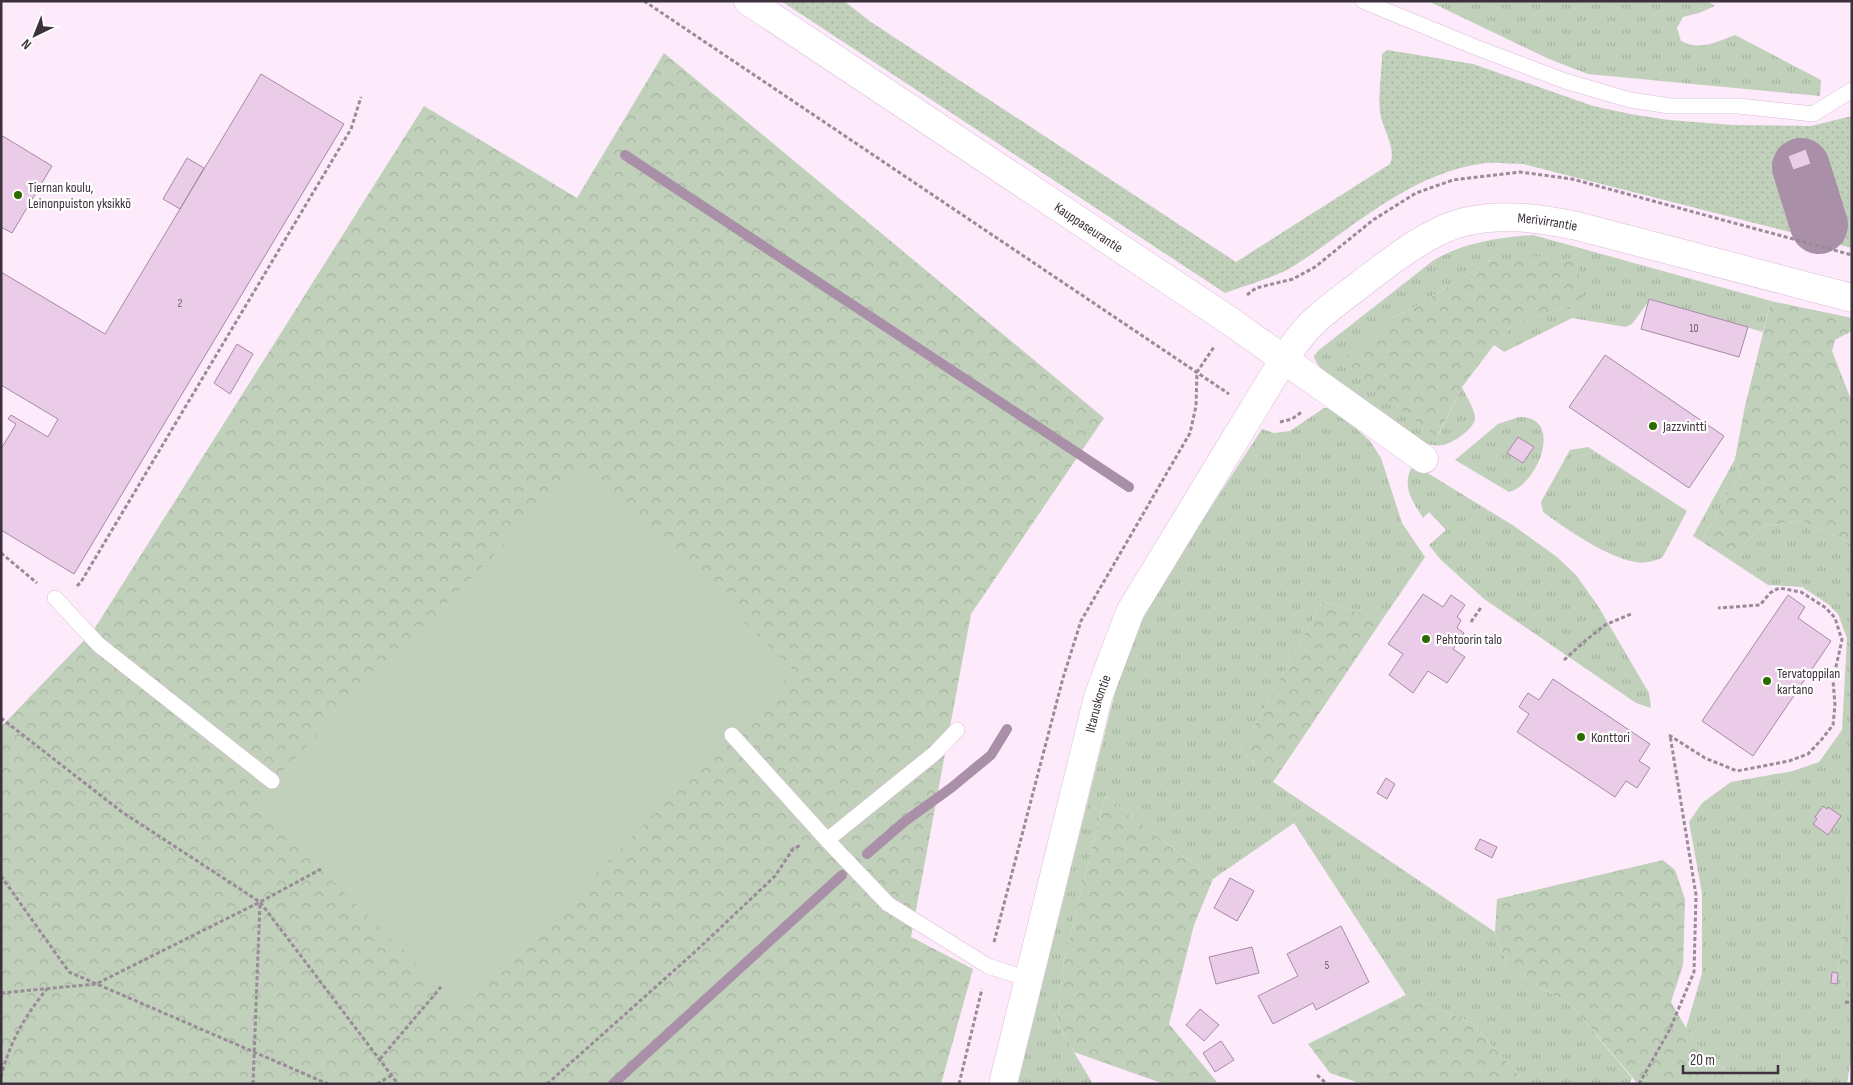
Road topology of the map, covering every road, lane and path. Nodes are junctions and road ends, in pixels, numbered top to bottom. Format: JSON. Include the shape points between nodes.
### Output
{"nodes":[{"id":1,"x":644,"y":1,"type":"edge"},
{"id":2,"x":748,"y":1,"type":"edge"},
{"id":3,"x":1363,"y":1,"type":"edge"},
{"id":4,"x":1852,"y":90,"type":"edge"},
{"id":5,"x":361,"y":97,"type":"dead end"},
{"id":6,"x":1852,"y":298,"type":"edge"},
{"id":7,"x":1284,"y":359,"type":"junction"},
{"id":8,"x":1197,"y":372,"type":"dead end"},
{"id":9,"x":1424,"y":459,"type":"dead end"},
{"id":10,"x":1,"y":553,"type":"edge"},
{"id":11,"x":55,"y":598,"type":"junction"},
{"id":12,"x":1482,"y":606,"type":"dead end"},
{"id":13,"x":1718,"y":608,"type":"dead end"},
{"id":14,"x":1631,"y":614,"type":"dead end"},
{"id":15,"x":1471,"y":622,"type":"dead end"},
{"id":16,"x":1564,"y":660,"type":"dead end"},
{"id":17,"x":1,"y":718,"type":"edge"},
{"id":18,"x":957,"y":730,"type":"dead end"},
{"id":19,"x":732,"y":734,"type":"dead end"},
{"id":20,"x":272,"y":781,"type":"dead end"},
{"id":21,"x":824,"y":838,"type":"junction"},
{"id":22,"x":321,"y":869,"type":"dead end"},
{"id":23,"x":1,"y":876,"type":"edge"},
{"id":24,"x":260,"y":902,"type":"junction"},
{"id":25,"x":1028,"y":979,"type":"junction"},
{"id":26,"x":96,"y":984,"type":"junction"},
{"id":27,"x":441,"y":987,"type":"dead end"},
{"id":28,"x":48,"y":989,"type":"junction"},
{"id":29,"x":1,"y":993,"type":"edge"},
{"id":30,"x":1845,"y":1002,"type":"dead end"},
{"id":31,"x":1852,"y":1003,"type":"edge"},
{"id":32,"x":253,"y":1052,"type":"junction"},
{"id":33,"x":380,"y":1059,"type":"junction"},
{"id":34,"x":392,"y":1075,"type":"junction"},
{"id":35,"x":1317,"y":1075,"type":"dead end"},
{"id":36,"x":1,"y":1077,"type":"edge"},
{"id":37,"x":253,"y":1084,"type":"edge"},
{"id":38,"x":328,"y":1084,"type":"edge"},
{"id":39,"x":377,"y":1084,"type":"edge"},
{"id":40,"x":398,"y":1084,"type":"edge"},
{"id":41,"x":547,"y":1084,"type":"edge"},
{"id":42,"x":1003,"y":1084,"type":"edge"},
{"id":43,"x":1326,"y":1084,"type":"edge"},
{"id":44,"x":1640,"y":1084,"type":"edge"}],
"edges":[{"from":1,"to":8,"type":"path"},
{"from":2,"to":7,"type":"street","name":"Kauppaseurantie"},
{"from":3,"to":4,"type":"lane","via":[[1565,81],[1630,100],[1670,106],[1738,106],[1813,114]]},
{"from":5,"to":11,"type":"path","via":[[351,129],[82,582]]},
{"from":6,"to":7,"type":"street","name":"Merivirrantie","via":[[1577,226],[1537,218],[1500,217],[1462,222],[1400,254],[1317,318]]},
{"from":7,"to":9,"type":"street","name":"Kauppaseurantie"},
{"from":7,"to":25,"type":"street","name":"Iltaruskontie","via":[[1130,612],[1098,697]]},
{"from":10,"to":11,"type":"path"},
{"from":11,"to":20,"type":"lane","via":[[99,645]]},
{"from":12,"to":15,"type":"path"},
{"from":13,"to":44,"type":"path","via":[[1760,605],[1770,592],[1779,588],[1801,592],[1826,608],[1835,618],[1842,640],[1833,680],[1833,725],[1808,754],[1737,771],[1705,758],[1670,734],[1696,895],[1694,972],[1670,1029]]},
{"from":14,"to":16,"type":"path","via":[[1605,625]]},
{"from":17,"to":24,"type":"path","via":[[122,812]]},
{"from":18,"to":21,"type":"lane","via":[[935,753]]},
{"from":19,"to":21,"type":"lane"},
{"from":21,"to":25,"type":"lane","via":[[888,904],[988,966]]},
{"from":21,"to":41,"type":"path","via":[[794,849],[775,876]]},
{"from":22,"to":24,"type":"path"},
{"from":23,"to":26,"type":"path","via":[[69,972]]},
{"from":24,"to":26,"type":"path"},
{"from":24,"to":32,"type":"path"},
{"from":24,"to":33,"type":"path"},
{"from":25,"to":42,"type":"street","name":"Iltaruskontie"},
{"from":26,"to":28,"type":"path"},
{"from":26,"to":32,"type":"path"},
{"from":27,"to":33,"type":"path"},
{"from":28,"to":29,"type":"path"},
{"from":28,"to":36,"type":"path","via":[[31,1008],[17,1032]]},
{"from":30,"to":31,"type":"path"},
{"from":32,"to":37,"type":"path"},
{"from":32,"to":38,"type":"path"},
{"from":33,"to":34,"type":"path"},
{"from":34,"to":39,"type":"path"},
{"from":34,"to":40,"type":"path"},
{"from":35,"to":43,"type":"path"}]}
